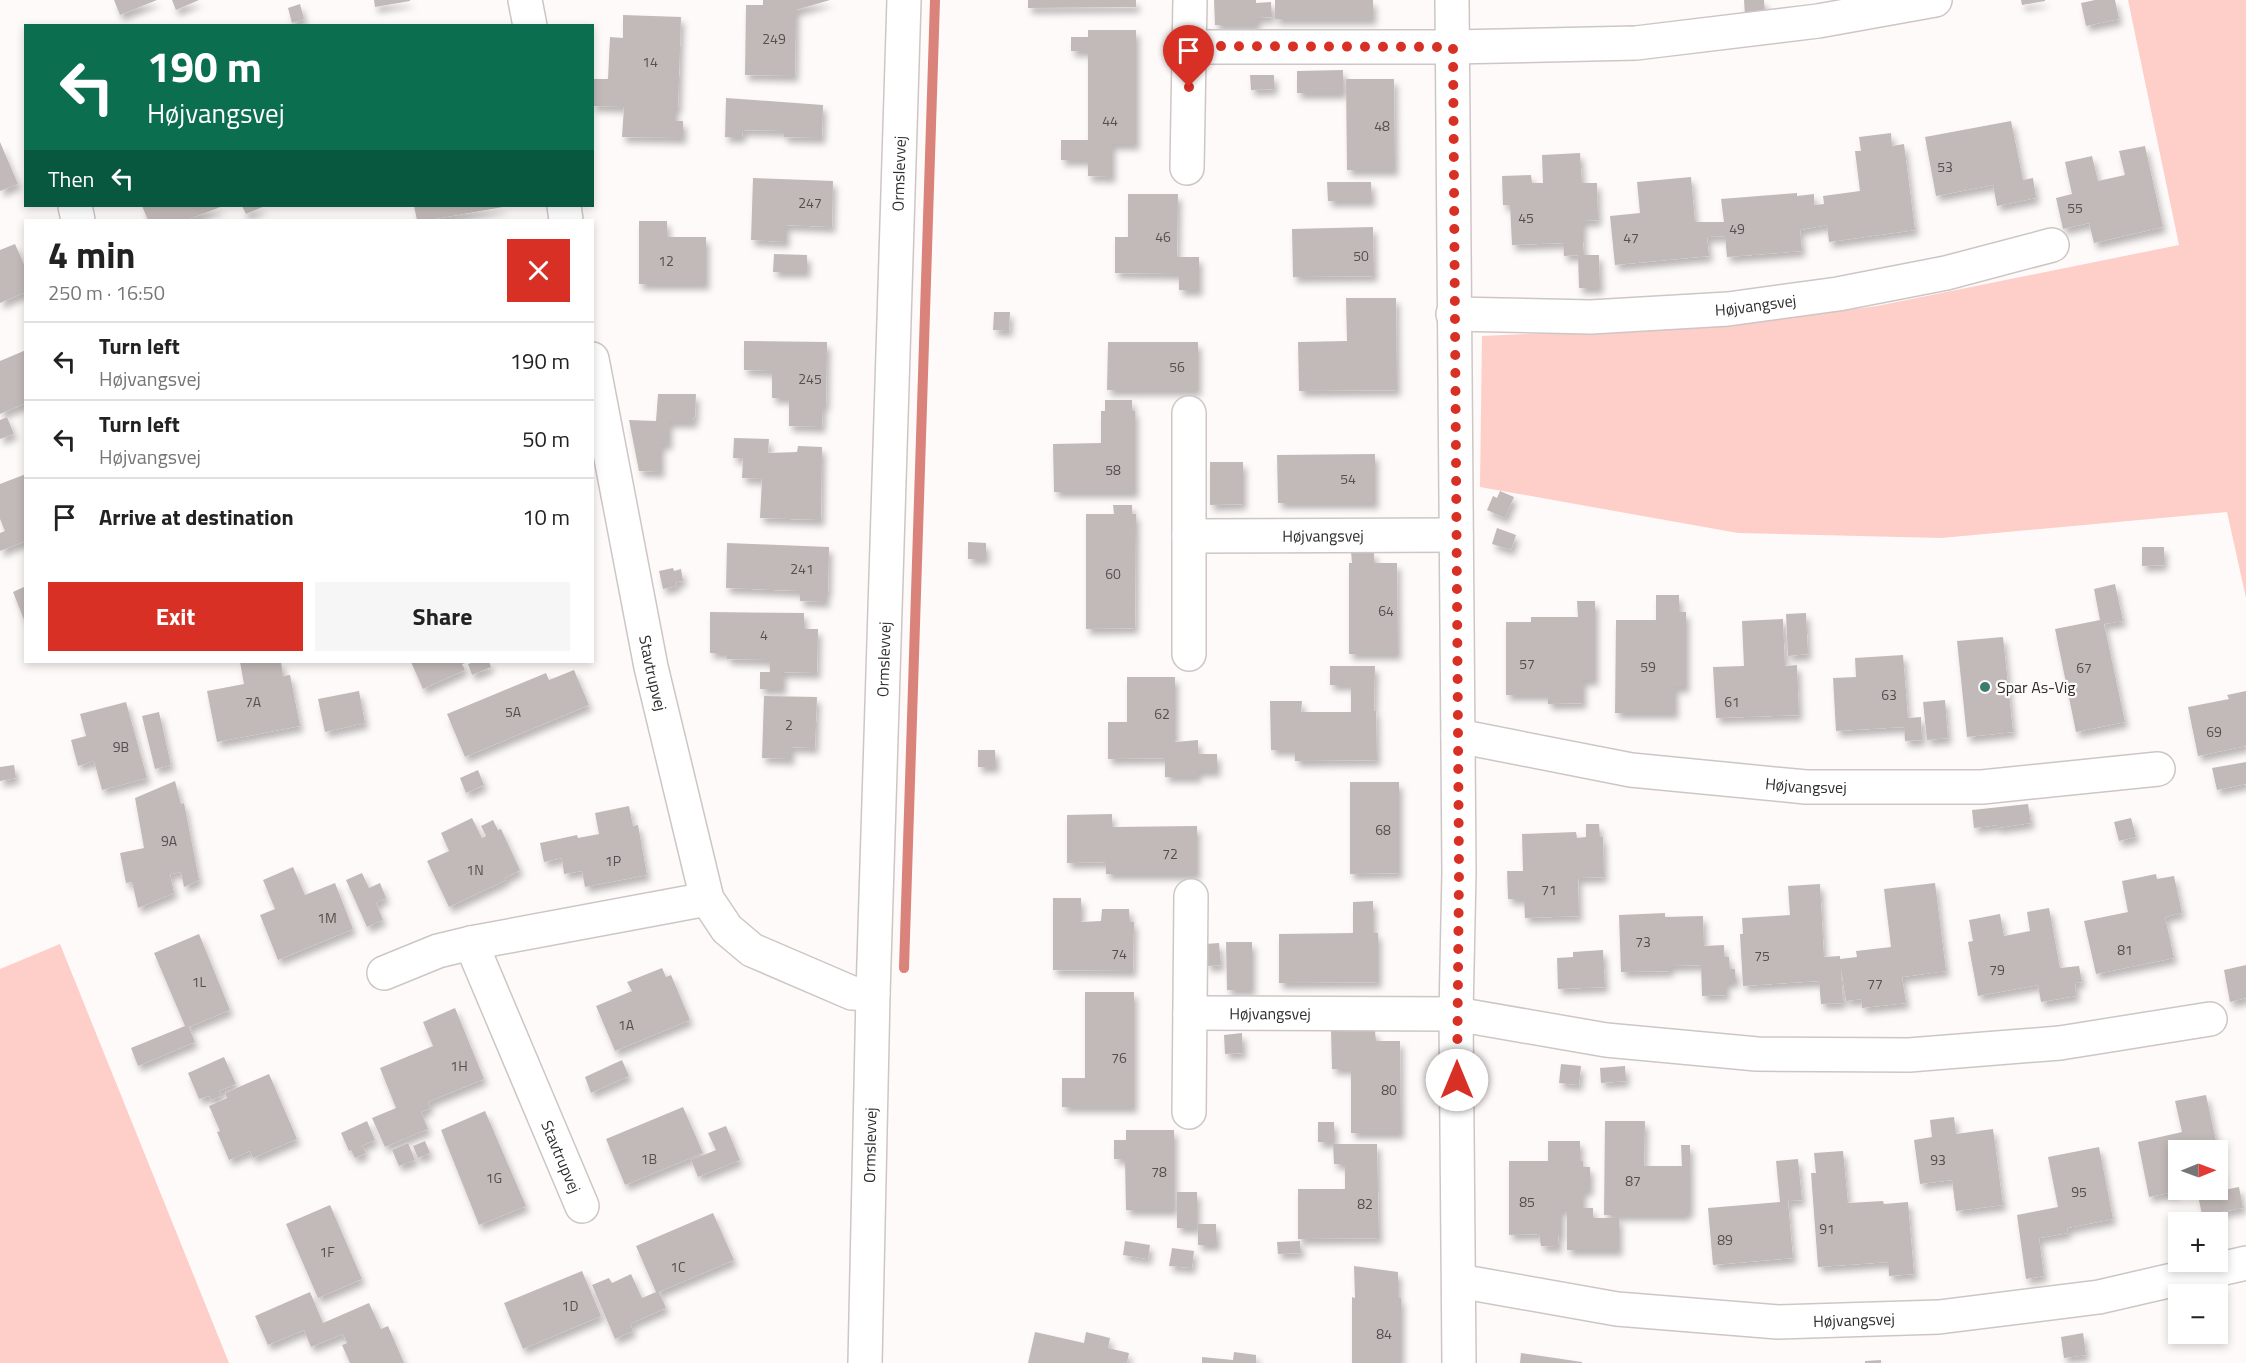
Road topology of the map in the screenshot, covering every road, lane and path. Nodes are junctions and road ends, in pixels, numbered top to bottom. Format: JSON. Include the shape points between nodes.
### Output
{"nodes":[{"id":1,"x":525,"y":0,"type":"edge"},
{"id":2,"x":904,"y":0,"type":"edge"},
{"id":3,"x":1190,"y":0,"type":"edge"},
{"id":4,"x":1452,"y":0,"type":"edge"},
{"id":5,"x":1935,"y":0,"type":"edge"},
{"id":6,"x":530,"y":24,"type":"edge"},
{"id":7,"x":1190,"y":46,"type":"junction"},
{"id":8,"x":1453,"y":47,"type":"junction"},
{"id":9,"x":1187,"y":168,"type":"dead end"},
{"id":10,"x":2052,"y":245,"type":"dead end"},
{"id":11,"x":1453,"y":314,"type":"junction"},
{"id":12,"x":594,"y":379,"type":"edge"},
{"id":13,"x":1189,"y":413,"type":"dead end"},
{"id":14,"x":601,"y":448,"type":"edge"},
{"id":15,"x":1189,"y":536,"type":"junction"},
{"id":16,"x":1456,"y":536,"type":"junction"},
{"id":17,"x":1190,"y":654,"type":"dead end"},
{"id":18,"x":1458,"y":736,"type":"junction"},
{"id":19,"x":2158,"y":769,"type":"dead end"},
{"id":20,"x":1191,"y":896,"type":"dead end"},
{"id":21,"x":707,"y":898,"type":"junction"},
{"id":22,"x":471,"y":943,"type":"junction"},
{"id":23,"x":384,"y":973,"type":"dead end"},
{"id":24,"x":873,"y":994,"type":"junction"},
{"id":25,"x":1190,"y":1013,"type":"junction"},
{"id":26,"x":1456,"y":1014,"type":"junction"},
{"id":27,"x":2210,"y":1019,"type":"dead end"},
{"id":28,"x":1189,"y":1112,"type":"dead end"},
{"id":29,"x":582,"y":1206,"type":"dead end"},
{"id":30,"x":2246,"y":1263,"type":"edge"},
{"id":31,"x":1459,"y":1281,"type":"junction"},
{"id":32,"x":866,"y":1320,"type":"junction"},
{"id":33,"x":865,"y":1363,"type":"edge"},
{"id":34,"x":878,"y":1363,"type":"edge"},
{"id":35,"x":1459,"y":1363,"type":"edge"}],
"edges":[{"from":1,"to":6,"type":"street"},
{"from":2,"to":24,"type":"street","name":"Ormslevvej"},
{"from":3,"to":7,"type":"street"},
{"from":4,"to":8,"type":"street"},
{"from":5,"to":8,"type":"street","via":[[1818,21],[1636,43]]},
{"from":7,"to":8,"type":"street"},
{"from":7,"to":9,"type":"street"},
{"from":8,"to":11,"type":"street"},
{"from":10,"to":11,"type":"street","name":"Højvangsvej","via":[[1946,273],[1838,294],[1728,309],[1590,317]]},
{"from":11,"to":16,"type":"street"},
{"from":12,"to":14,"type":"street","name":"Stavtrupvej"},
{"from":13,"to":15,"type":"street"},
{"from":14,"to":21,"type":"street","name":"Stavtrupvej"},
{"from":15,"to":16,"type":"street","name":"Højvangsvej"},
{"from":15,"to":17,"type":"street"},
{"from":16,"to":18,"type":"street"},
{"from":18,"to":19,"type":"street","name":"Højvangsvej","via":[[1631,770],[1806,787],[1982,786]]},
{"from":18,"to":26,"type":"street"},
{"from":20,"to":25,"type":"street"},
{"from":21,"to":22,"type":"street"},
{"from":21,"to":24,"type":"street","name":"Stavtrupvej","via":[[726,929],[752,950],[852,993]]},
{"from":22,"to":23,"type":"street","via":[[438,951]]},
{"from":22,"to":29,"type":"street","name":"Stavtrupvej"},
{"from":24,"to":32,"type":"street","name":"Ormslevvej"},
{"from":25,"to":26,"type":"street","name":"Højvangsvej"},
{"from":25,"to":28,"type":"street"},
{"from":26,"to":27,"type":"street","name":"Højvangsvej","via":[[1606,1040],[1757,1054],[1909,1055],[2060,1043]]},
{"from":26,"to":31,"type":"street"},
{"from":30,"to":31,"type":"street","name":"Højvangsvej","via":[[2099,1297],[1939,1317],[1778,1322],[1617,1309]]},
{"from":31,"to":35,"type":"street"},
{"from":32,"to":33,"type":"street","name":"Ormslevvej"},
{"from":32,"to":34,"type":"street","name":"Ormslevvej"}]}
